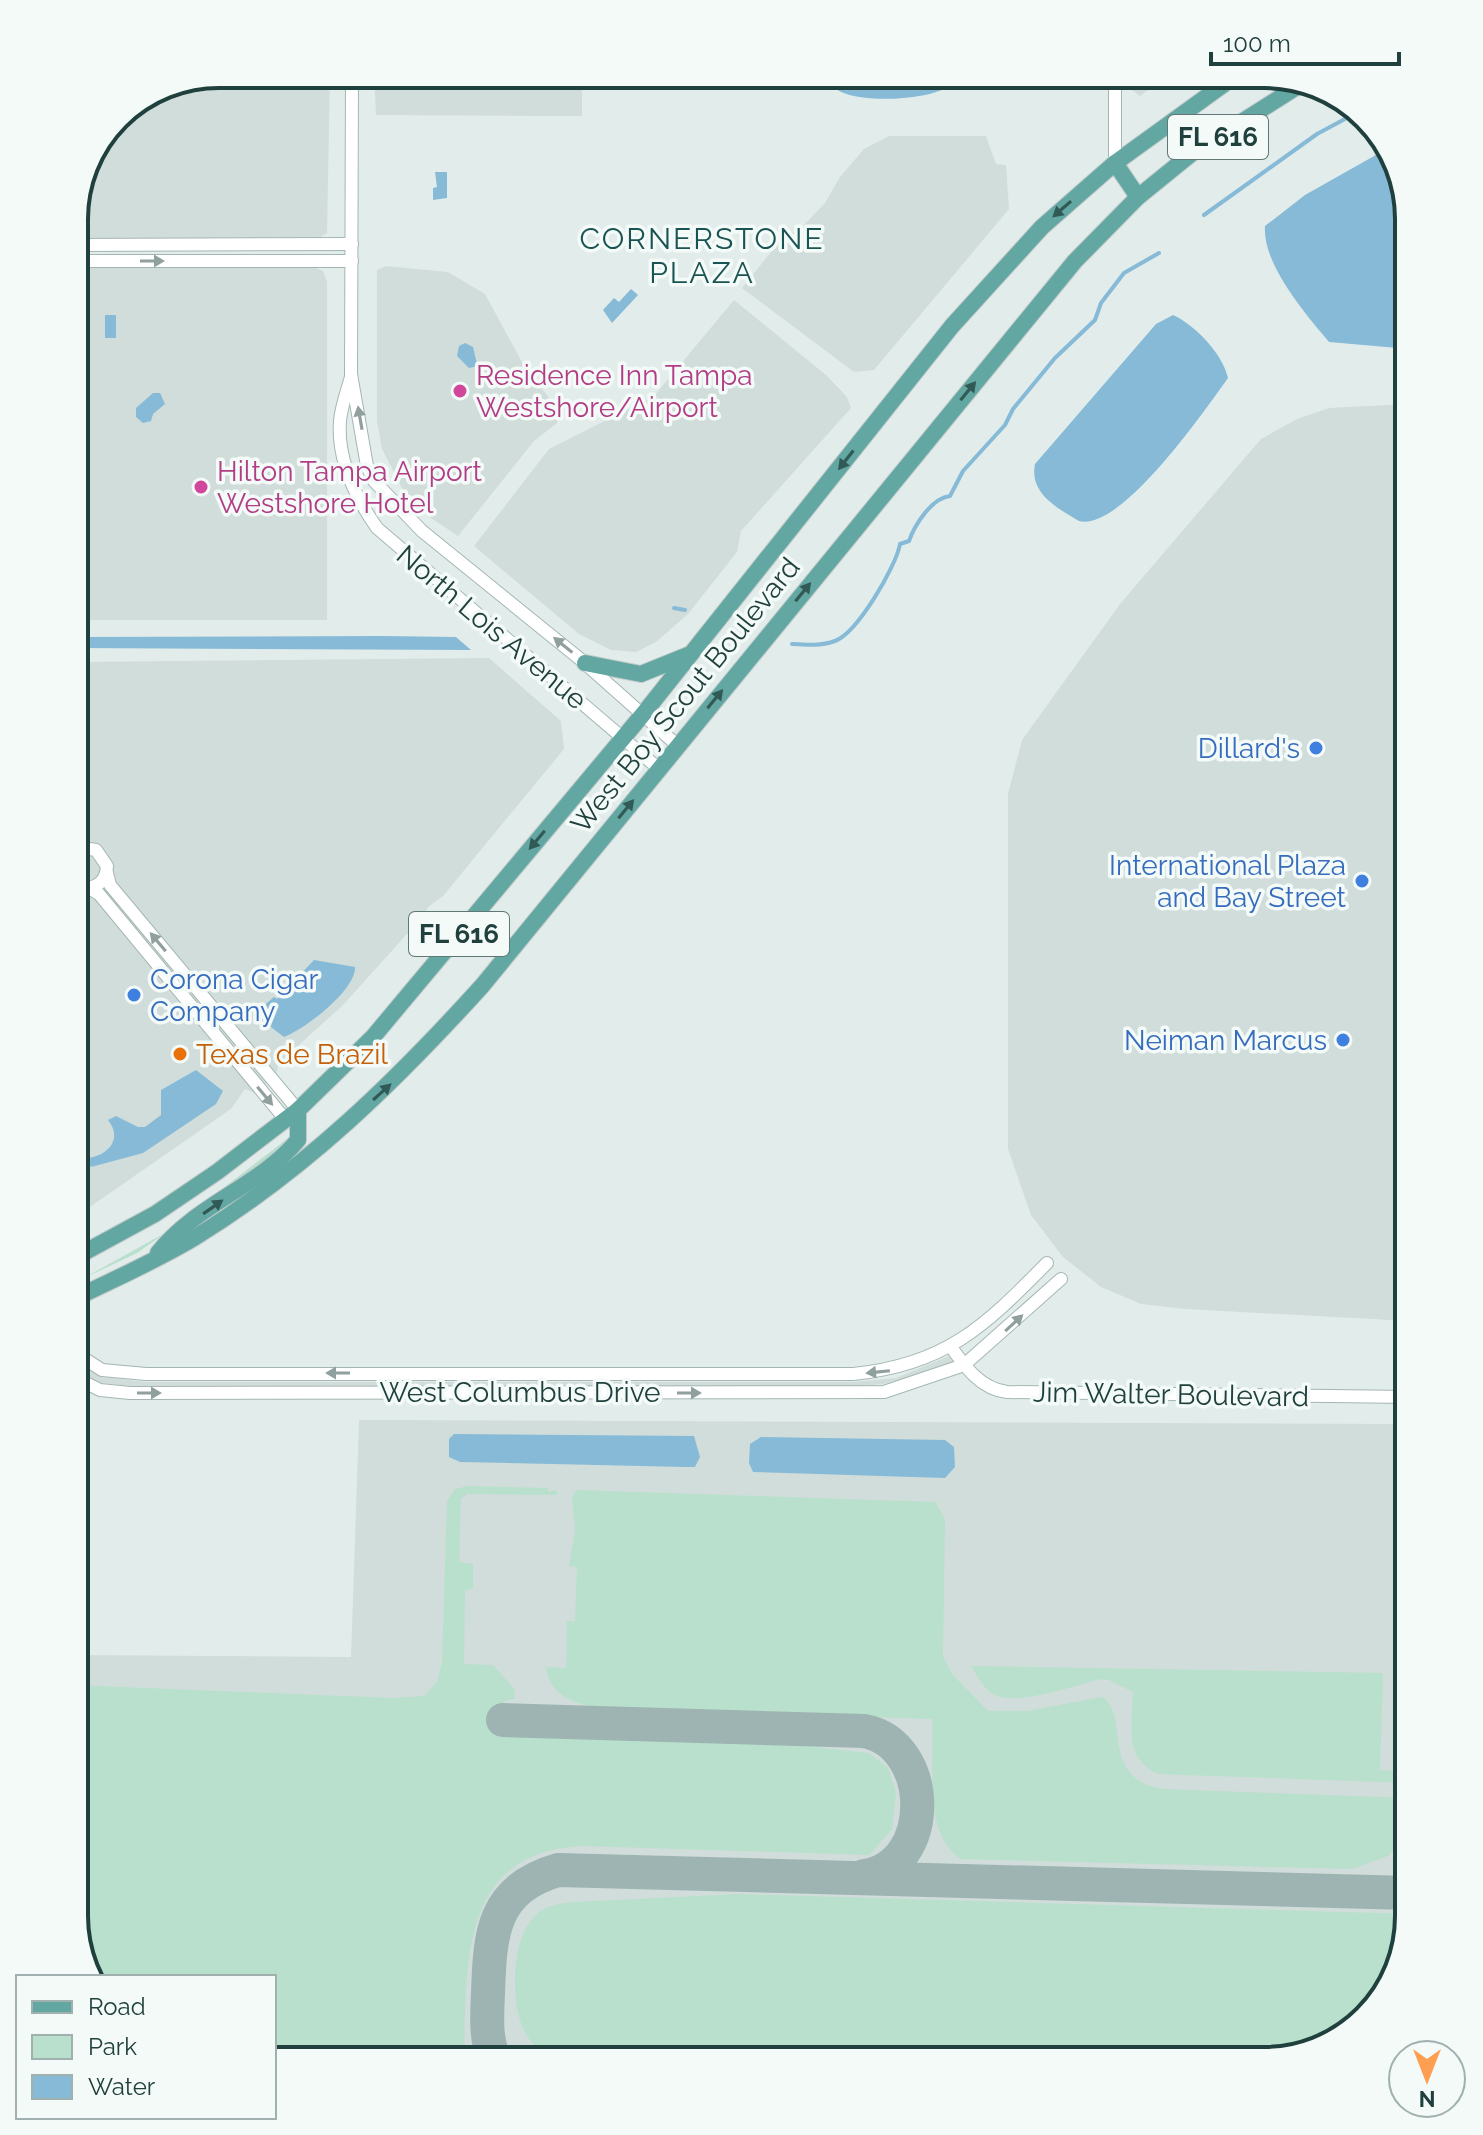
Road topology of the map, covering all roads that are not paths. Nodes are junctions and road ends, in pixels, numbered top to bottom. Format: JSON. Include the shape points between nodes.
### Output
{"nodes":[{"id":1,"x":352,"y":88,"type":"edge"},
{"id":2,"x":1115,"y":88,"type":"edge"},
{"id":3,"x":1219,"y":88,"type":"edge"},
{"id":4,"x":1291,"y":91,"type":"edge"},
{"id":5,"x":1115,"y":163,"type":"junction"},
{"id":6,"x":1138,"y":197,"type":"junction"},
{"id":7,"x":352,"y":244,"type":"junction"},
{"id":8,"x":88,"y":245,"type":"edge"},
{"id":9,"x":250,"y":245,"type":"junction"},
{"id":10,"x":88,"y":261,"type":"edge"},
{"id":11,"x":250,"y":261,"type":"junction"},
{"id":12,"x":352,"y":261,"type":"junction"},
{"id":13,"x":351,"y":374,"type":"junction"},
{"id":14,"x":693,"y":653,"type":"junction"},
{"id":15,"x":585,"y":663,"type":"junction"},
{"id":16,"x":644,"y":713,"type":"junction"},
{"id":17,"x":623,"y":738,"type":"junction"},
{"id":18,"x":677,"y":745,"type":"junction"},
{"id":19,"x":659,"y":769,"type":"junction"},
{"id":20,"x":88,"y":849,"type":"edge"},
{"id":21,"x":107,"y":873,"type":"junction"},
{"id":22,"x":89,"y":888,"type":"joint"},
{"id":23,"x":190,"y":980,"type":"junction"},
{"id":24,"x":186,"y":1000,"type":"junction"},
{"id":25,"x":291,"y":1114,"type":"junction"},
{"id":26,"x":93,"y":1247,"type":"junction"},
{"id":27,"x":88,"y":1248,"type":"edge"},
{"id":28,"x":88,"y":1250,"type":"edge"},
{"id":29,"x":155,"y":1258,"type":"junction"},
{"id":30,"x":1047,"y":1263,"type":"dead end"},
{"id":31,"x":1061,"y":1279,"type":"dead end"},
{"id":32,"x":88,"y":1292,"type":"edge"},
{"id":33,"x":951,"y":1347,"type":"junction"},
{"id":34,"x":88,"y":1361,"type":"edge"},
{"id":35,"x":964,"y":1365,"type":"junction"},
{"id":36,"x":88,"y":1384,"type":"edge"},
{"id":37,"x":1395,"y":1397,"type":"edge"}],
"edges":[{"from":1,"to":7,"type":"street","name":"North Lois Avenue"},
{"from":2,"to":5,"type":"street"},
{"from":3,"to":5,"type":"main road","name":"West Boy Scout Boulevard","number":"FL 616"},
{"from":4,"to":6,"type":"main road","name":"West Boy Scout Boulevard","number":"FL 616","via":[[1191,154]]},
{"from":5,"to":6,"type":"main road"},
{"from":5,"to":14,"type":"main road","name":"West Boy Scout Boulevard","number":"FL 616","one_way":true,"via":[[1042,227],[952,326]]},
{"from":18,"to":6,"type":"main road","name":"West Boy Scout Boulevard","number":"FL 616","one_way":true,"via":[[1075,261]]},
{"from":7,"to":9,"type":"street"},
{"from":7,"to":12,"type":"street","name":"North Lois Avenue"},
{"from":8,"to":9,"type":"street"},
{"from":9,"to":11,"type":"street"},
{"from":10,"to":11,"type":"street","one_way":true},
{"from":11,"to":12,"type":"street"},
{"from":12,"to":13,"type":"street","name":"North Lois Avenue"},
{"from":15,"to":13,"type":"street","name":"North Lois Avenue","one_way":true,"via":[[383,494],[367,466]]},
{"from":13,"to":17,"type":"street","name":"North Lois Avenue","via":[[340,421],[345,466],[377,528]]},
{"from":14,"to":15,"type":"main road","via":[[641,674]]},
{"from":14,"to":16,"type":"main road","name":"West Boy Scout Boulevard","number":"FL 616"},
{"from":15,"to":16,"type":"street","name":"North Lois Avenue"},
{"from":16,"to":17,"type":"main road","name":"West Boy Scout Boulevard","number":"FL 616"},
{"from":16,"to":18,"type":"street","name":"North Lois Avenue"},
{"from":17,"to":19,"type":"street","name":"North Lois Avenue"},
{"from":17,"to":25,"type":"main road","name":"West Boy Scout Boulevard","number":"FL 616","one_way":true,"via":[[373,1037]]},
{"from":18,"to":19,"type":"main road","name":"West Boy Scout Boulevard","number":"FL 616"},
{"from":29,"to":19,"type":"main road","name":"West Boy Scout Boulevard","number":"FL 616","one_way":true,"via":[[303,1162],[405,1072]]},
{"from":20,"to":21,"type":"street","via":[[106,860]]},
{"from":21,"to":22,"type":"street"},
{"from":23,"to":21,"type":"street","one_way":true,"via":[[110,885]]},
{"from":22,"to":24,"type":"street"},
{"from":23,"to":24,"type":"street"},
{"from":23,"to":25,"type":"street"},
{"from":24,"to":25,"type":"street","one_way":true},
{"from":25,"to":26,"type":"main road","name":"West Boy Scout Boulevard","number":"FL 616","via":[[155,1214]]},
{"from":29,"to":25,"type":"main road","one_way":true,"via":[[173,1234],[284,1157],[298,1140]]},
{"from":26,"to":27,"type":"street"},
{"from":26,"to":28,"type":"main road","name":"West Boy Scout Boulevard","number":"FL 616"},
{"from":29,"to":32,"type":"main road","name":"West Boy Scout Boulevard","number":"FL 616"},
{"from":30,"to":33,"type":"street","name":"West Columbus Drive","via":[[1004,1307]]},
{"from":35,"to":31,"type":"street","one_way":true},
{"from":33,"to":34,"type":"street","name":"West Columbus Drive","one_way":true,"via":[[894,1370],[853,1374],[146,1374],[102,1370]]},
{"from":33,"to":35,"type":"street","name":"Jim Walter Boulevard"},
{"from":36,"to":35,"type":"street","name":"West Columbus Drive","one_way":true,"via":[[130,1393],[853,1394],[884,1392]]},
{"from":35,"to":37,"type":"street","name":"Jim Walter Boulevard","via":[[992,1390],[1007,1392]]}]}
